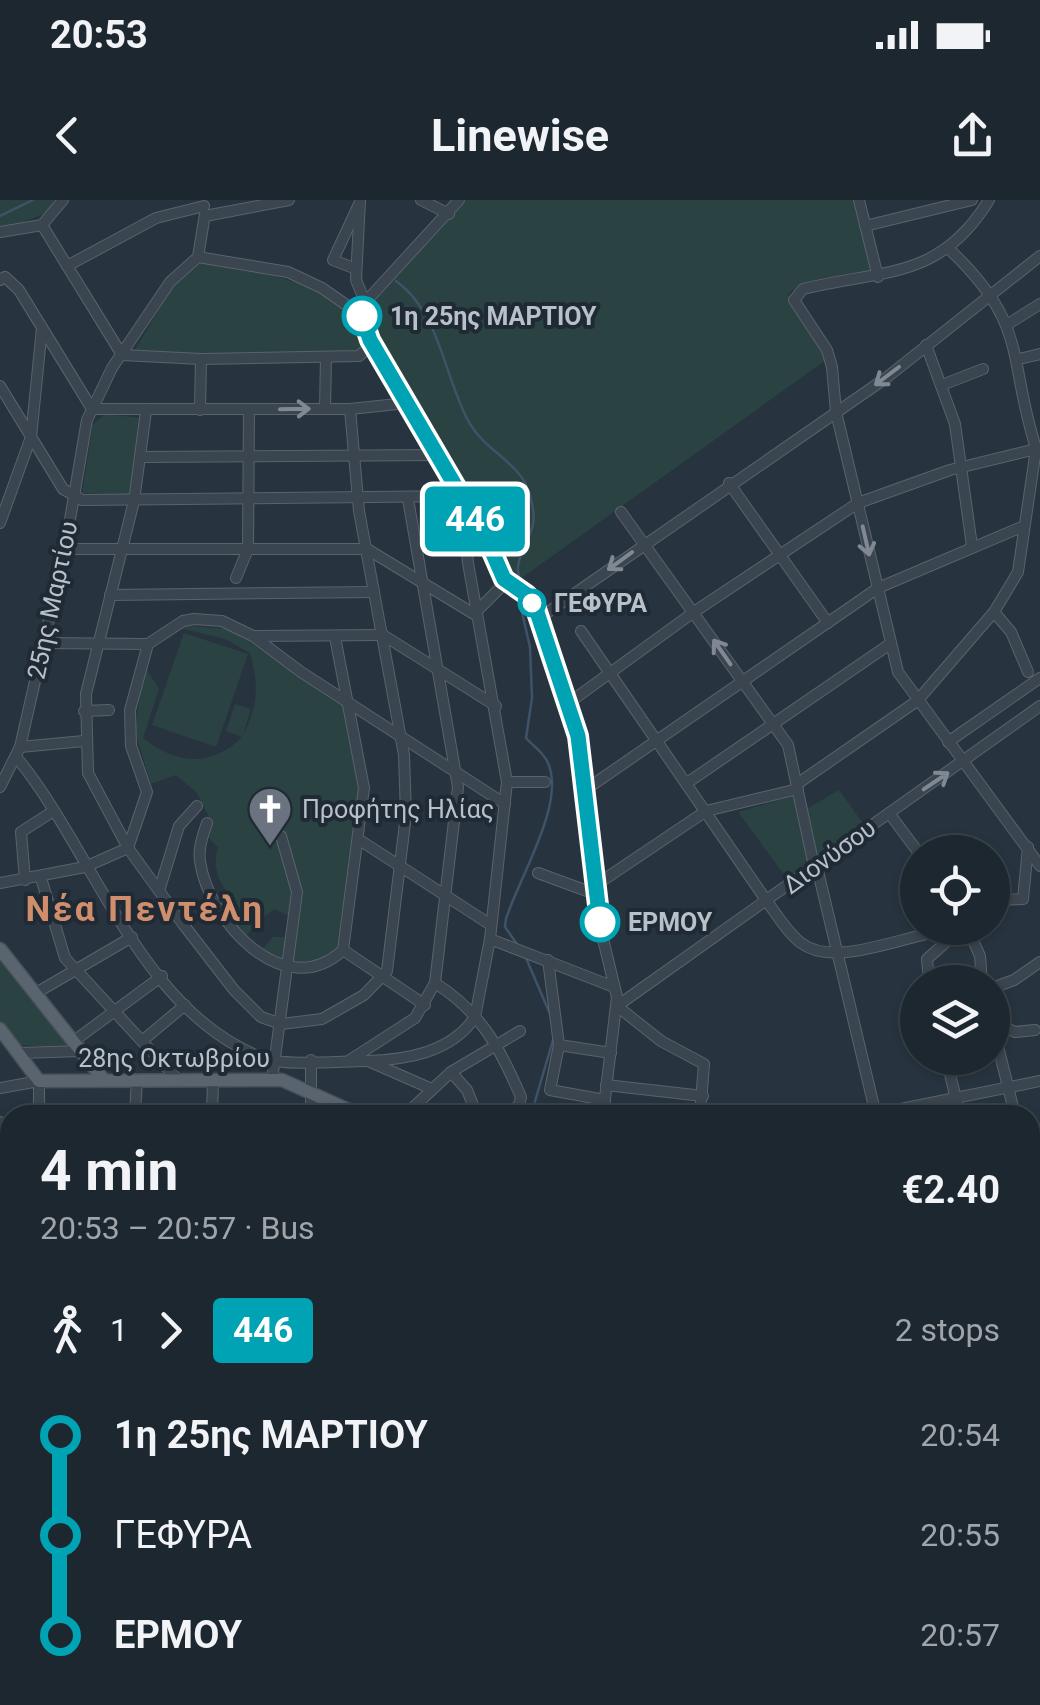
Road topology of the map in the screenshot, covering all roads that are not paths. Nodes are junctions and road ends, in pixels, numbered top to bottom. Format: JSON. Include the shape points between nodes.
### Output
{"nodes":[{"id":1,"x":64,"y":200,"type":"edge"},
{"id":2,"x":289,"y":200,"type":"edge"},
{"id":3,"x":360,"y":200,"type":"edge"},
{"id":4,"x":421,"y":200,"type":"edge"},
{"id":5,"x":457,"y":200,"type":"edge"},
{"id":6,"x":860,"y":200,"type":"edge"},
{"id":7,"x":972,"y":200,"type":"edge"},
{"id":8,"x":989,"y":200,"type":"edge"},
{"id":9,"x":435,"y":206,"type":"junction"},
{"id":10,"x":205,"y":208,"type":"edge"},
{"id":11,"x":449,"y":214,"type":"junction"},
{"id":12,"x":42,"y":226,"type":"junction"},
{"id":13,"x":866,"y":226,"type":"junction"},
{"id":14,"x":0,"y":232,"type":"edge"},
{"id":15,"x":948,"y":248,"type":"junction"},
{"id":16,"x":1040,"y":256,"type":"edge"},
{"id":17,"x":198,"y":258,"type":"junction"},
{"id":18,"x":67,"y":266,"type":"junction"},
{"id":19,"x":356,"y":268,"type":"junction"},
{"id":20,"x":878,"y":277,"type":"junction"},
{"id":21,"x":0,"y":279,"type":"edge"},
{"id":22,"x":990,"y":294,"type":"junction"},
{"id":23,"x":366,"y":304,"type":"junction"},
{"id":24,"x":1040,"y":304,"type":"edge"},
{"id":25,"x":362,"y":316,"type":"junction"},
{"id":26,"x":1008,"y":324,"type":"junction"},
{"id":27,"x":42,"y":328,"type":"junction"},
{"id":28,"x":372,"y":344,"type":"junction"},
{"id":29,"x":926,"y":345,"type":"junction"},
{"id":30,"x":1040,"y":354,"type":"edge"},
{"id":31,"x":122,"y":355,"type":"junction"},
{"id":32,"x":326,"y":357,"type":"junction"},
{"id":33,"x":201,"y":359,"type":"junction"},
{"id":34,"x":1019,"y":360,"type":"junction"},
{"id":35,"x":983,"y":368,"type":"dead end"},
{"id":36,"x":942,"y":385,"type":"junction"},
{"id":37,"x":0,"y":386,"type":"edge"},
{"id":38,"x":407,"y":403,"type":"junction"},
{"id":39,"x":325,"y":408,"type":"junction"},
{"id":40,"x":92,"y":409,"type":"junction"},
{"id":41,"x":350,"y":409,"type":"junction"},
{"id":42,"x":200,"y":410,"type":"junction"},
{"id":43,"x":249,"y":410,"type":"junction"},
{"id":44,"x":146,"y":411,"type":"junction"},
{"id":45,"x":836,"y":412,"type":"junction"},
{"id":46,"x":31,"y":437,"type":"junction"},
{"id":47,"x":1038,"y":454,"type":"edge"},
{"id":48,"x":438,"y":455,"type":"junction"},
{"id":49,"x":248,"y":456,"type":"junction"},
{"id":50,"x":354,"y":456,"type":"junction"},
{"id":51,"x":140,"y":457,"type":"junction"},
{"id":52,"x":960,"y":469,"type":"junction"},
{"id":53,"x":729,"y":484,"type":"junction"},
{"id":54,"x":462,"y":496,"type":"junction"},
{"id":55,"x":74,"y":497,"type":"junction"},
{"id":56,"x":248,"y":499,"type":"junction"},
{"id":57,"x":408,"y":499,"type":"junction"},
{"id":58,"x":134,"y":500,"type":"junction"},
{"id":59,"x":359,"y":500,"type":"junction"},
{"id":60,"x":858,"y":502,"type":"junction"},
{"id":61,"x":621,"y":512,"type":"dead end"},
{"id":62,"x":0,"y":523,"type":"edge"},
{"id":63,"x":1024,"y":526,"type":"junction"},
{"id":64,"x":644,"y":543,"type":"junction"},
{"id":65,"x":972,"y":546,"type":"junction"},
{"id":66,"x":65,"y":548,"type":"junction"},
{"id":67,"x":124,"y":548,"type":"junction"},
{"id":68,"x":248,"y":549,"type":"junction"},
{"id":69,"x":368,"y":549,"type":"junction"},
{"id":70,"x":780,"y":553,"type":"junction"},
{"id":71,"x":236,"y":578,"type":"dead end"},
{"id":72,"x":422,"y":582,"type":"junction"},
{"id":73,"x":515,"y":587,"type":"junction"},
{"id":74,"x":878,"y":588,"type":"junction"},
{"id":75,"x":374,"y":592,"type":"junction"},
{"id":76,"x":110,"y":595,"type":"junction"},
{"id":77,"x":230,"y":610,"type":"dead end"},
{"id":78,"x":694,"y":612,"type":"junction"},
{"id":79,"x":994,"y":612,"type":"junction"},
{"id":80,"x":477,"y":614,"type":"junction"},
{"id":81,"x":538,"y":619,"type":"junction"},
{"id":82,"x":222,"y":621,"type":"junction"},
{"id":83,"x":828,"y":623,"type":"junction"},
{"id":84,"x":581,"y":631,"type":"dead end"},
{"id":85,"x":253,"y":636,"type":"junction"},
{"id":86,"x":382,"y":636,"type":"junction"},
{"id":87,"x":335,"y":637,"type":"junction"},
{"id":88,"x":44,"y":643,"type":"junction"},
{"id":89,"x":96,"y":644,"type":"junction"},
{"id":90,"x":148,"y":644,"type":"junction"},
{"id":91,"x":890,"y":644,"type":"junction"},
{"id":92,"x":441,"y":672,"type":"junction"},
{"id":93,"x":610,"y":672,"type":"junction"},
{"id":94,"x":1028,"y":672,"type":"dead end"},
{"id":95,"x":1040,"y":678,"type":"edge"},
{"id":96,"x":742,"y":681,"type":"junction"},
{"id":97,"x":917,"y":701,"type":"junction"},
{"id":98,"x":348,"y":702,"type":"junction"},
{"id":99,"x":570,"y":702,"type":"junction"},
{"id":100,"x":496,"y":706,"type":"junction"},
{"id":101,"x":1036,"y":709,"type":"edge"},
{"id":102,"x":110,"y":710,"type":"dead end"},
{"id":103,"x":84,"y":711,"type":"junction"},
{"id":104,"x":1040,"y":722,"type":"edge"},
{"id":105,"x":773,"y":724,"type":"junction"},
{"id":106,"x":400,"y":736,"type":"junction"},
{"id":107,"x":659,"y":740,"type":"junction"},
{"id":108,"x":84,"y":742,"type":"junction"},
{"id":109,"x":948,"y":742,"type":"junction"},
{"id":110,"x":18,"y":752,"type":"junction"},
{"id":111,"x":964,"y":762,"type":"junction"},
{"id":112,"x":456,"y":772,"type":"junction"},
{"id":113,"x":507,"y":782,"type":"junction"},
{"id":114,"x":545,"y":782,"type":"dead end"},
{"id":115,"x":686,"y":782,"type":"junction"},
{"id":116,"x":798,"y":787,"type":"junction"},
{"id":117,"x":0,"y":788,"type":"edge"},
{"id":118,"x":585,"y":790,"type":"junction"},
{"id":119,"x":505,"y":804,"type":"junction"},
{"id":120,"x":197,"y":806,"type":"dead end"},
{"id":121,"x":706,"y":811,"type":"junction"},
{"id":122,"x":52,"y":812,"type":"junction"},
{"id":123,"x":889,"y":813,"type":"junction"},
{"id":124,"x":207,"y":823,"type":"dead end"},
{"id":125,"x":905,"y":835,"type":"edge"},
{"id":126,"x":281,"y":836,"type":"dead end"},
{"id":127,"x":358,"y":839,"type":"junction"},
{"id":128,"x":128,"y":848,"type":"junction"},
{"id":129,"x":1036,"y":853,"type":"edge"},
{"id":130,"x":815,"y":864,"type":"junction"},
{"id":131,"x":85,"y":867,"type":"junction"},
{"id":132,"x":399,"y":867,"type":"junction"},
{"id":133,"x":538,"y":874,"type":"dead end"},
{"id":134,"x":41,"y":878,"type":"junction"},
{"id":135,"x":25,"y":880,"type":"junction"},
{"id":136,"x":0,"y":883,"type":"edge"},
{"id":137,"x":596,"y":887,"type":"junction"},
{"id":138,"x":159,"y":891,"type":"junction"},
{"id":139,"x":445,"y":897,"type":"junction"},
{"id":140,"x":1010,"y":899,"type":"edge"},
{"id":141,"x":766,"y":900,"type":"junction"},
{"id":142,"x":491,"y":925,"type":"junction"},
{"id":143,"x":132,"y":937,"type":"junction"},
{"id":144,"x":900,"y":937,"type":"edge"},
{"id":145,"x":490,"y":938,"type":"junction"},
{"id":146,"x":943,"y":945,"type":"edge"},
{"id":147,"x":0,"y":948,"type":"edge"},
{"id":148,"x":343,"y":950,"type":"junction"},
{"id":149,"x":837,"y":954,"type":"junction"},
{"id":150,"x":548,"y":960,"type":"junction"},
{"id":151,"x":1040,"y":962,"type":"edge"},
{"id":152,"x":927,"y":965,"type":"edge"},
{"id":153,"x":284,"y":967,"type":"junction"},
{"id":154,"x":74,"y":968,"type":"junction"},
{"id":155,"x":162,"y":976,"type":"junction"},
{"id":156,"x":383,"y":978,"type":"junction"},
{"id":157,"x":1010,"y":981,"type":"edge"},
{"id":158,"x":435,"y":982,"type":"junction"},
{"id":159,"x":614,"y":987,"type":"junction"},
{"id":160,"x":36,"y":993,"type":"junction"},
{"id":161,"x":185,"y":1005,"type":"junction"},
{"id":162,"x":425,"y":1005,"type":"junction"},
{"id":163,"x":617,"y":1006,"type":"junction"},
{"id":164,"x":112,"y":1010,"type":"junction"},
{"id":165,"x":476,"y":1013,"type":"junction"},
{"id":166,"x":281,"y":1024,"type":"junction"},
{"id":167,"x":0,"y":1029,"type":"edge"},
{"id":168,"x":1010,"y":1030,"type":"edge"},
{"id":169,"x":1036,"y":1030,"type":"dead end"},
{"id":170,"x":520,"y":1031,"type":"dead end"},
{"id":171,"x":142,"y":1042,"type":"junction"},
{"id":172,"x":496,"y":1044,"type":"junction"},
{"id":173,"x":559,"y":1045,"type":"junction"},
{"id":174,"x":77,"y":1046,"type":"junction"},
{"id":175,"x":611,"y":1053,"type":"junction"},
{"id":176,"x":20,"y":1054,"type":"junction"},
{"id":177,"x":277,"y":1060,"type":"junction"},
{"id":178,"x":311,"y":1060,"type":"junction"},
{"id":179,"x":348,"y":1061,"type":"junction"},
{"id":180,"x":367,"y":1061,"type":"junction"},
{"id":181,"x":92,"y":1065,"type":"junction"},
{"id":182,"x":451,"y":1072,"type":"junction"},
{"id":183,"x":950,"y":1075,"type":"edge"},
{"id":184,"x":1005,"y":1075,"type":"edge"},
{"id":185,"x":103,"y":1079,"type":"junction"},
{"id":186,"x":137,"y":1079,"type":"junction"},
{"id":187,"x":177,"y":1079,"type":"junction"},
{"id":188,"x":84,"y":1080,"type":"junction"},
{"id":189,"x":213,"y":1080,"type":"junction"},
{"id":190,"x":277,"y":1080,"type":"junction"},
{"id":191,"x":39,"y":1081,"type":"junction"},
{"id":192,"x":1040,"y":1081,"type":"edge"},
{"id":193,"x":606,"y":1085,"type":"junction"},
{"id":194,"x":0,"y":1088,"type":"edge"},
{"id":195,"x":1008,"y":1088,"type":"junction"},
{"id":196,"x":432,"y":1089,"type":"junction"},
{"id":197,"x":311,"y":1090,"type":"junction"},
{"id":198,"x":703,"y":1096,"type":"junction"},
{"id":199,"x":956,"y":1098,"type":"junction"},
{"id":200,"x":604,"y":1100,"type":"junction"},
{"id":201,"x":38,"y":1105,"type":"edge"},
{"id":202,"x":136,"y":1105,"type":"edge"},
{"id":203,"x":212,"y":1105,"type":"edge"},
{"id":204,"x":311,"y":1105,"type":"edge"},
{"id":205,"x":340,"y":1105,"type":"edge"},
{"id":206,"x":416,"y":1105,"type":"edge"},
{"id":207,"x":474,"y":1105,"type":"edge"},
{"id":208,"x":518,"y":1105,"type":"edge"},
{"id":209,"x":604,"y":1105,"type":"edge"},
{"id":210,"x":702,"y":1105,"type":"edge"},
{"id":211,"x":874,"y":1105,"type":"edge"},
{"id":212,"x":921,"y":1105,"type":"edge"},
{"id":213,"x":958,"y":1105,"type":"edge"},
{"id":214,"x":1012,"y":1105,"type":"edge"}],
"edges":[{"from":1,"to":12,"type":"street"},
{"from":2,"to":10,"type":"street"},
{"from":3,"to":19,"type":"street"},
{"from":3,"to":19,"type":"street","via":[[333,260]]},
{"from":4,"to":9,"type":"street"},
{"from":5,"to":9,"type":"street"},
{"from":5,"to":11,"type":"street"},
{"from":6,"to":13,"type":"street"},
{"from":7,"to":13,"type":"street"},
{"from":8,"to":15,"type":"street"},
{"from":9,"to":11,"type":"street"},
{"from":10,"to":17,"type":"street"},
{"from":10,"to":18,"type":"street","via":[[156,218]]},
{"from":11,"to":23,"type":"street"},
{"from":12,"to":14,"type":"street"},
{"from":12,"to":18,"type":"street"},
{"from":13,"to":20,"type":"street"},
{"from":15,"to":20,"type":"street","via":[[928,262]]},
{"from":15,"to":22,"type":"street"},
{"from":16,"to":22,"type":"street"},
{"from":17,"to":25,"type":"street","via":[[288,272]]},
{"from":17,"to":31,"type":"street","name":"25ης Μαρτίου","via":[[175,276]]},
{"from":18,"to":31,"type":"street"},
{"from":19,"to":23,"type":"street","via":[[358,294]]},
{"from":20,"to":45,"type":"street","via":[[794,295],[828,350]]},
{"from":21,"to":27,"type":"street","via":[[19,290]]},
{"from":22,"to":26,"type":"street"},
{"from":22,"to":29,"type":"street"},
{"from":23,"to":25,"type":"street"},
{"from":24,"to":26,"type":"street"},
{"from":25,"to":28,"type":"street"},
{"from":26,"to":34,"type":"street"},
{"from":27,"to":40,"type":"street"},
{"from":27,"to":46,"type":"street"},
{"from":28,"to":32,"type":"street","via":[[359,356]]},
{"from":28,"to":38,"type":"street"},
{"from":29,"to":36,"type":"street"},
{"from":29,"to":45,"type":"street","one_way":true},
{"from":30,"to":34,"type":"street"},
{"from":31,"to":33,"type":"street"},
{"from":31,"to":40,"type":"street","name":"25ης Μαρτίου"},
{"from":32,"to":33,"type":"street"},
{"from":32,"to":39,"type":"street"},
{"from":33,"to":42,"type":"street"},
{"from":34,"to":47,"type":"street"},
{"from":35,"to":36,"type":"street"},
{"from":36,"to":52,"type":"street"},
{"from":37,"to":46,"type":"street"},
{"from":38,"to":41,"type":"street"},
{"from":38,"to":48,"type":"street"},
{"from":39,"to":41,"type":"street"},
{"from":43,"to":39,"type":"street","one_way":true},
{"from":40,"to":44,"type":"street"},
{"from":40,"to":55,"type":"street","name":"25ης Μαρτίου"},
{"from":41,"to":50,"type":"street"},
{"from":42,"to":43,"type":"street"},
{"from":42,"to":44,"type":"street"},
{"from":43,"to":49,"type":"street"},
{"from":44,"to":51,"type":"street"},
{"from":45,"to":53,"type":"street"},
{"from":45,"to":60,"type":"street"},
{"from":46,"to":55,"type":"street"},
{"from":46,"to":62,"type":"street"},
{"from":47,"to":52,"type":"street"},
{"from":47,"to":63,"type":"street"},
{"from":48,"to":50,"type":"street"},
{"from":48,"to":54,"type":"street"},
{"from":49,"to":50,"type":"street"},
{"from":49,"to":51,"type":"street"},
{"from":49,"to":56,"type":"street"},
{"from":50,"to":59,"type":"street"},
{"from":51,"to":58,"type":"street"},
{"from":52,"to":60,"type":"street"},
{"from":52,"to":65,"type":"street"},
{"from":53,"to":64,"type":"street"},
{"from":53,"to":70,"type":"street"},
{"from":54,"to":57,"type":"street"},
{"from":54,"to":73,"type":"street"},
{"from":54,"to":80,"type":"street"},
{"from":55,"to":58,"type":"street"},
{"from":55,"to":66,"type":"street","name":"25ης Μαρτίου"},
{"from":56,"to":58,"type":"street"},
{"from":56,"to":59,"type":"street"},
{"from":56,"to":68,"type":"street"},
{"from":57,"to":59,"type":"street"},
{"from":57,"to":72,"type":"street"},
{"from":58,"to":67,"type":"street"},
{"from":59,"to":69,"type":"street"},
{"from":60,"to":70,"type":"street"},
{"from":60,"to":74,"type":"street","one_way":true},
{"from":61,"to":64,"type":"street"},
{"from":63,"to":65,"type":"street"},
{"from":63,"to":79,"type":"street","via":[[1018,572]]},
{"from":64,"to":78,"type":"street"},
{"from":64,"to":81,"type":"street","one_way":true},
{"from":65,"to":74,"type":"street"},
{"from":66,"to":67,"type":"street"},
{"from":66,"to":88,"type":"street","name":"25ης Μαρτίου"},
{"from":67,"to":68,"type":"street"},
{"from":67,"to":76,"type":"street"},
{"from":68,"to":69,"type":"street"},
{"from":68,"to":71,"type":"street"},
{"from":69,"to":72,"type":"street"},
{"from":69,"to":75,"type":"street"},
{"from":70,"to":78,"type":"street"},
{"from":70,"to":83,"type":"street"},
{"from":72,"to":80,"type":"street"},
{"from":72,"to":92,"type":"street"},
{"from":73,"to":80,"type":"street"},
{"from":73,"to":81,"type":"street"},
{"from":74,"to":83,"type":"street"},
{"from":74,"to":91,"type":"street"},
{"from":75,"to":76,"type":"street"},
{"from":75,"to":86,"type":"street"},
{"from":76,"to":89,"type":"street"},
{"from":77,"to":82,"type":"street"},
{"from":78,"to":93,"type":"street"},
{"from":96,"to":78,"type":"street","one_way":true},
{"from":79,"to":94,"type":"street"},
{"from":79,"to":97,"type":"street"},
{"from":80,"to":100,"type":"street"},
{"from":81,"to":99,"type":"street"},
{"from":82,"to":85,"type":"street"},
{"from":82,"to":90,"type":"street","via":[[183,621]]},
{"from":83,"to":96,"type":"street"},
{"from":84,"to":93,"type":"street"},
{"from":85,"to":87,"type":"street"},
{"from":85,"to":98,"type":"street"},
{"from":86,"to":87,"type":"street"},
{"from":86,"to":92,"type":"street"},
{"from":86,"to":106,"type":"street"},
{"from":87,"to":98,"type":"street"},
{"from":88,"to":89,"type":"street"},
{"from":88,"to":110,"type":"street","name":"25ης Μαρτίου"},
{"from":89,"to":90,"type":"street"},
{"from":89,"to":103,"type":"street"},
{"from":90,"to":128,"type":"street","via":[[130,710],[131,746],[147,792]]},
{"from":91,"to":97,"type":"street"},
{"from":91,"to":105,"type":"street"},
{"from":92,"to":100,"type":"street"},
{"from":92,"to":112,"type":"street"},
{"from":93,"to":99,"type":"street"},
{"from":93,"to":107,"type":"street"},
{"from":95,"to":109,"type":"street"},
{"from":96,"to":105,"type":"street"},
{"from":96,"to":107,"type":"street"},
{"from":97,"to":109,"type":"street"},
{"from":97,"to":116,"type":"street"},
{"from":98,"to":106,"type":"street"},
{"from":98,"to":127,"type":"street","via":[[364,776]]},
{"from":99,"to":118,"type":"street"},
{"from":100,"to":113,"type":"street"},
{"from":101,"to":104,"type":"street"},
{"from":101,"to":111,"type":"street","name":"Διονύσου"},
{"from":102,"to":103,"type":"street"},
{"from":103,"to":108,"type":"street"},
{"from":105,"to":115,"type":"street"},
{"from":105,"to":116,"type":"street","via":[[788,745]]},
{"from":106,"to":112,"type":"street"},
{"from":106,"to":132,"type":"street","via":[[408,794]]},
{"from":107,"to":115,"type":"street"},
{"from":107,"to":118,"type":"street"},
{"from":108,"to":110,"type":"street"},
{"from":108,"to":128,"type":"street","via":[[92,786]]},
{"from":109,"to":111,"type":"street"},
{"from":110,"to":117,"type":"street","name":"25ης Μαρτίου"},
{"from":110,"to":122,"type":"street"},
{"from":123,"to":111,"type":"street","name":"Διονύσου","one_way":true},
{"from":111,"to":129,"type":"street"},
{"from":112,"to":119,"type":"street"},
{"from":112,"to":139,"type":"street"},
{"from":113,"to":114,"type":"street"},
{"from":113,"to":119,"type":"street"},
{"from":115,"to":121,"type":"street"},
{"from":116,"to":121,"type":"street"},
{"from":116,"to":130,"type":"street"},
{"from":118,"to":137,"type":"street"},
{"from":119,"to":142,"type":"street"},
{"from":120,"to":138,"type":"street","via":[[179,826]]},
{"from":121,"to":137,"type":"street"},
{"from":121,"to":141,"type":"street"},
{"from":122,"to":131,"type":"street"},
{"from":122,"to":135,"type":"street","via":[[21,832]]},
{"from":123,"to":125,"type":"street"},
{"from":123,"to":130,"type":"street","name":"Διονύσου"},
{"from":124,"to":153,"type":"street","via":[[200,860],[209,894],[240,938]]},
{"from":126,"to":153,"type":"street","via":[[297,892]]},
{"from":127,"to":132,"type":"street"},
{"from":127,"to":148,"type":"street"},
{"from":128,"to":131,"type":"street"},
{"from":128,"to":138,"type":"street"},
{"from":129,"to":140,"type":"street","via":[[1023,899]]},
{"from":130,"to":141,"type":"street","name":"Διονύσου"},
{"from":130,"to":149,"type":"street"},
{"from":131,"to":134,"type":"street"},
{"from":131,"to":143,"type":"street"},
{"from":132,"to":139,"type":"street"},
{"from":132,"to":156,"type":"street"},
{"from":133,"to":137,"type":"street","via":[[582,891]]},
{"from":134,"to":135,"type":"street"},
{"from":134,"to":154,"type":"street","via":[[60,950]]},
{"from":135,"to":136,"type":"street"},
{"from":137,"to":159,"type":"street"},
{"from":138,"to":166,"type":"street","via":[[234,990],[261,1016]]},
{"from":139,"to":142,"type":"street"},
{"from":139,"to":158,"type":"street"},
{"from":141,"to":149,"type":"street","via":[[800,942]]},
{"from":141,"to":163,"type":"street","name":"Διονύσου"},
{"from":142,"to":145,"type":"street"},
{"from":143,"to":154,"type":"street"},
{"from":143,"to":155,"type":"street"},
{"from":144,"to":149,"type":"street"},
{"from":145,"to":150,"type":"street"},
{"from":145,"to":165,"type":"street"},
{"from":146,"to":152,"type":"street"},
{"from":147,"to":160,"type":"main road"},
{"from":148,"to":153,"type":"street","via":[[312,966]]},
{"from":148,"to":156,"type":"street"},
{"from":149,"to":211,"type":"street"},
{"from":150,"to":159,"type":"street"},
{"from":150,"to":173,"type":"street"},
{"from":151,"to":157,"type":"street"},
{"from":153,"to":166,"type":"street"},
{"from":154,"to":160,"type":"street"},
{"from":154,"to":164,"type":"street"},
{"from":155,"to":161,"type":"street"},
{"from":155,"to":164,"type":"street"},
{"from":156,"to":162,"type":"street"},
{"from":156,"to":166,"type":"street","via":[[322,1019]]},
{"from":158,"to":162,"type":"street"},
{"from":158,"to":165,"type":"street"},
{"from":159,"to":163,"type":"street"},
{"from":160,"to":174,"type":"main road"},
{"from":161,"to":171,"type":"street"},
{"from":161,"to":177,"type":"street","via":[[225,1036]]},
{"from":162,"to":179,"type":"street","via":[[406,1026]]},
{"from":163,"to":175,"type":"street"},
{"from":163,"to":198,"type":"street","via":[[704,1064]]},
{"from":164,"to":171,"type":"street"},
{"from":164,"to":174,"type":"street"},
{"from":165,"to":172,"type":"street"},
{"from":165,"to":180,"type":"street","via":[[467,1028],[419,1056]]},
{"from":166,"to":177,"type":"street"},
{"from":167,"to":176,"type":"main road"},
{"from":168,"to":169,"type":"street"},
{"from":170,"to":172,"type":"street"},
{"from":171,"to":187,"type":"street"},
{"from":172,"to":182,"type":"street"},
{"from":172,"to":208,"type":"street","via":[[518,1090]]},
{"from":173,"to":175,"type":"street"},
{"from":173,"to":200,"type":"street","via":[[550,1090]]},
{"from":174,"to":176,"type":"street"},
{"from":174,"to":181,"type":"main road"},
{"from":175,"to":193,"type":"street"},
{"from":176,"to":191,"type":"main road"},
{"from":177,"to":178,"type":"street"},
{"from":177,"to":190,"type":"street"},
{"from":178,"to":179,"type":"street"},
{"from":178,"to":197,"type":"street"},
{"from":179,"to":180,"type":"street"},
{"from":180,"to":196,"type":"street"},
{"from":181,"to":185,"type":"main road"},
{"from":181,"to":188,"type":"main road"},
{"from":182,"to":196,"type":"street"},
{"from":182,"to":207,"type":"street"},
{"from":183,"to":199,"type":"street"},
{"from":184,"to":195,"type":"street"},
{"from":185,"to":186,"type":"main road","name":"28ης Οκτωβρίου"},
{"from":185,"to":188,"type":"main road","name":"28ης Οκτωβρίου"},
{"from":186,"to":187,"type":"main road","name":"28ης Οκτωβρίου"},
{"from":186,"to":202,"type":"street"},
{"from":187,"to":189,"type":"main road","name":"28ης Οκτωβρίου"},
{"from":188,"to":191,"type":"main road","name":"28ης Οκτωβρίου"},
{"from":189,"to":190,"type":"main road","name":"28ης Οκτωβρίου"},
{"from":189,"to":203,"type":"street"},
{"from":190,"to":197,"type":"main road","name":"28ης Οκτωβρίου"},
{"from":191,"to":194,"type":"street"},
{"from":191,"to":201,"type":"street"},
{"from":192,"to":195,"type":"street"},
{"from":193,"to":198,"type":"street"},
{"from":193,"to":200,"type":"street"},
{"from":195,"to":199,"type":"street"},
{"from":195,"to":214,"type":"street"},
{"from":196,"to":206,"type":"street"},
{"from":197,"to":204,"type":"street"},
{"from":197,"to":205,"type":"main road","name":"28ης Οκτωβρίου"},
{"from":198,"to":210,"type":"street"},
{"from":199,"to":212,"type":"street"},
{"from":199,"to":213,"type":"street"},
{"from":200,"to":209,"type":"street"}]}
